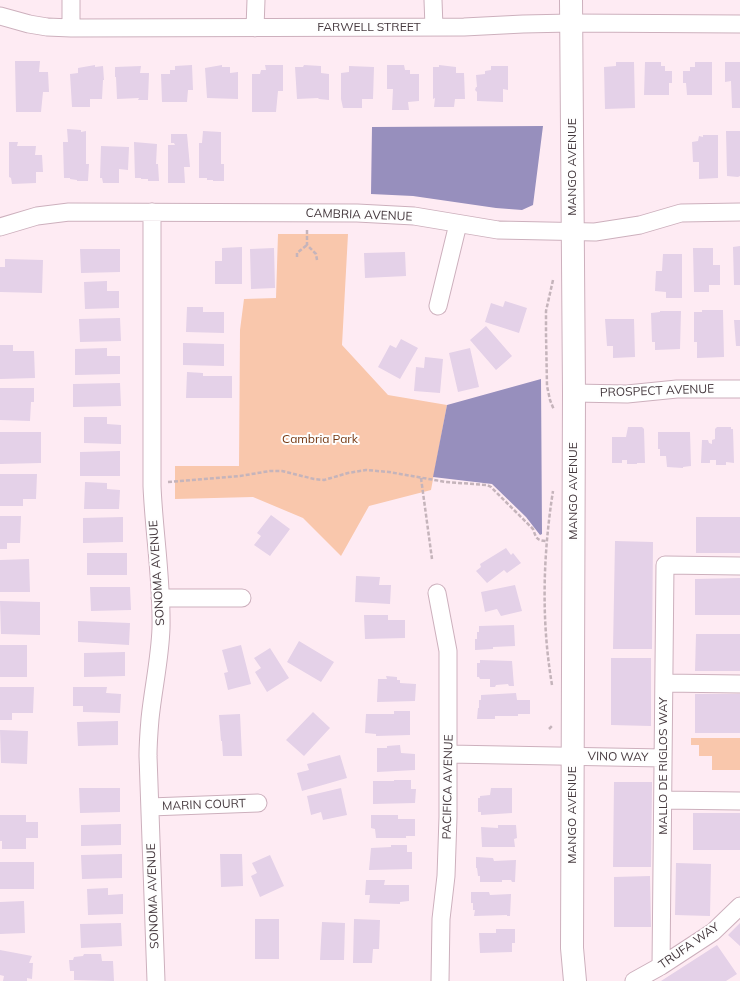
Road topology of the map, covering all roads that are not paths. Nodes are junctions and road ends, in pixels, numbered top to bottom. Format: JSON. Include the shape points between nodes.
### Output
{"nodes":[{"id":1,"x":71,"y":0,"type":"edge"},
{"id":2,"x":256,"y":0,"type":"edge"},
{"id":3,"x":433,"y":0,"type":"edge"},
{"id":4,"x":571,"y":0,"type":"edge"},
{"id":5,"x":0,"y":16,"type":"edge"},
{"id":6,"x":571,"y":23,"type":"junction"},
{"id":7,"x":740,"y":24,"type":"edge"},
{"id":8,"x":434,"y":27,"type":"junction"},
{"id":9,"x":71,"y":28,"type":"junction"},
{"id":10,"x":255,"y":28,"type":"junction"},
{"id":11,"x":152,"y":212,"type":"junction"},
{"id":12,"x":740,"y":212,"type":"edge"},
{"id":13,"x":458,"y":224,"type":"junction"},
{"id":14,"x":0,"y":227,"type":"edge"},
{"id":15,"x":572,"y":232,"type":"junction"},
{"id":16,"x":438,"y":306,"type":"dead end"},
{"id":17,"x":740,"y":390,"type":"edge"},
{"id":18,"x":574,"y":393,"type":"junction"},
{"id":19,"x":740,"y":566,"type":"edge"},
{"id":20,"x":437,"y":594,"type":"dead end"},
{"id":21,"x":160,"y":598,"type":"junction"},
{"id":22,"x":242,"y":598,"type":"dead end"},
{"id":23,"x":664,"y":683,"type":"junction"},
{"id":24,"x":740,"y":684,"type":"edge"},
{"id":25,"x":449,"y":754,"type":"junction"},
{"id":26,"x":572,"y":756,"type":"junction"},
{"id":27,"x":663,"y":758,"type":"junction"},
{"id":28,"x":663,"y":800,"type":"junction"},
{"id":29,"x":740,"y":801,"type":"edge"},
{"id":30,"x":258,"y":803,"type":"dead end"},
{"id":31,"x":150,"y":807,"type":"junction"},
{"id":32,"x":740,"y":906,"type":"edge"},
{"id":33,"x":661,"y":966,"type":"junction"},
{"id":34,"x":156,"y":981,"type":"edge"},
{"id":35,"x":440,"y":981,"type":"edge"},
{"id":36,"x":575,"y":981,"type":"edge"},
{"id":37,"x":634,"y":981,"type":"edge"}],
"edges":[{"from":1,"to":9,"type":"street"},
{"from":2,"to":10,"type":"street"},
{"from":3,"to":8,"type":"street"},
{"from":4,"to":6,"type":"street","name":"MANGO AVENUE"},
{"from":5,"to":9,"type":"street","name":"FARWELL STREET","via":[[35,25]]},
{"from":6,"to":7,"type":"street","name":"FARWELL STREET"},
{"from":6,"to":8,"type":"street","name":"FARWELL STREET"},
{"from":6,"to":15,"type":"street","name":"MANGO AVENUE"},
{"from":8,"to":10,"type":"street","name":"FARWELL STREET"},
{"from":9,"to":10,"type":"street","name":"FARWELL STREET"},
{"from":11,"to":13,"type":"street","name":"CAMBRIA AVENUE","via":[[358,213],[414,216]]},
{"from":11,"to":14,"type":"street","name":"CAMBRIA AVENUE","via":[[53,213]]},
{"from":11,"to":21,"type":"street","name":"SONOMA AVENUE","via":[[152,486]]},
{"from":12,"to":15,"type":"street","name":"CAMBRIA AVENUE","via":[[681,213],[640,225],[596,232]]},
{"from":13,"to":15,"type":"street","name":"CAMBRIA AVENUE","via":[[498,230]]},
{"from":13,"to":16,"type":"street"},
{"from":15,"to":18,"type":"street","name":"MANGO AVENUE"},
{"from":17,"to":18,"type":"street","name":"PROSPECT AVENUE","via":[[677,389],[627,394]]},
{"from":18,"to":26,"type":"street","name":"MANGO AVENUE"},
{"from":19,"to":23,"type":"street","name":"MALLO DE RIGLOS WAY","via":[[665,565]]},
{"from":20,"to":25,"type":"street","name":"PACIFICA AVENUE","via":[[448,651]]},
{"from":21,"to":22,"type":"street"},
{"from":21,"to":31,"type":"street","name":"SONOMA AVENUE","via":[[161,629],[148,756]]},
{"from":23,"to":24,"type":"street"},
{"from":23,"to":27,"type":"street","name":"MALLO DE RIGLOS WAY"},
{"from":25,"to":26,"type":"street","name":"VINO WAY"},
{"from":25,"to":35,"type":"street","name":"PACIFICA AVENUE"},
{"from":26,"to":27,"type":"street","name":"VINO WAY"},
{"from":26,"to":36,"type":"street","name":"MANGO AVENUE","via":[[572,948]]},
{"from":27,"to":28,"type":"street","name":"MALLO DE RIGLOS WAY"},
{"from":28,"to":29,"type":"street"},
{"from":28,"to":33,"type":"street","name":"MALLO DE RIGLOS WAY"},
{"from":30,"to":31,"type":"street","name":"MARIN COURT"},
{"from":31,"to":34,"type":"street","name":"SONOMA AVENUE"},
{"from":32,"to":33,"type":"street","name":"TRUFA WAY","via":[[714,932]]},
{"from":33,"to":37,"type":"street","name":"TRUFA WAY"}]}
